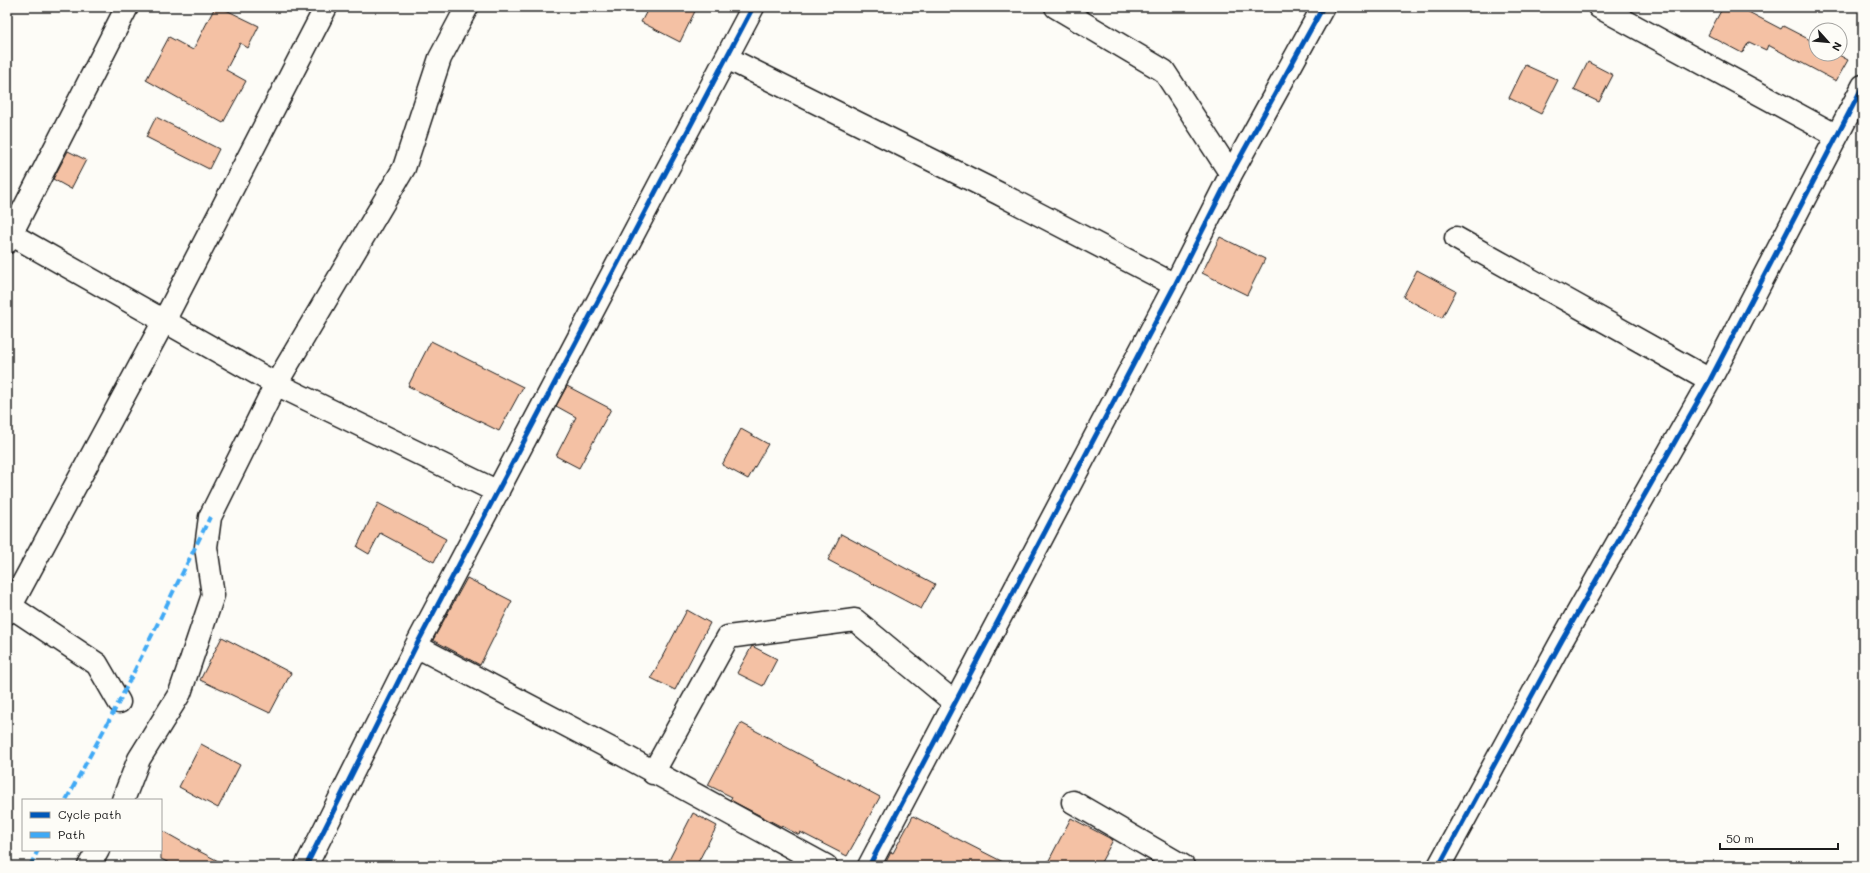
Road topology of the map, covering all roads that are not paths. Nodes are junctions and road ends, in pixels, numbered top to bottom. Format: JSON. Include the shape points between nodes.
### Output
{"nodes":[{"id":1,"x":127,"y":7,"type":"edge"},
{"id":2,"x":326,"y":7,"type":"edge"},
{"id":3,"x":466,"y":7,"type":"edge"},
{"id":4,"x":752,"y":7,"type":"edge"},
{"id":5,"x":1056,"y":7,"type":"edge"},
{"id":6,"x":1323,"y":7,"type":"edge"},
{"id":7,"x":1599,"y":7,"type":"edge"},
{"id":8,"x":727,"y":58,"type":"junction"},
{"id":9,"x":1863,"y":86,"type":"edge"},
{"id":10,"x":1837,"y":136,"type":"junction"},
{"id":11,"x":1231,"y":174,"type":"junction"},
{"id":12,"x":8,"y":236,"type":"edge"},
{"id":13,"x":1456,"y":238,"type":"dead end"},
{"id":14,"x":1175,"y":285,"type":"junction"},
{"id":15,"x":164,"y":320,"type":"junction"},
{"id":16,"x":1710,"y":380,"type":"junction"},
{"id":17,"x":276,"y":384,"type":"junction"},
{"id":18,"x":498,"y":492,"type":"junction"},
{"id":19,"x":8,"y":608,"type":"edge"},
{"id":20,"x":416,"y":646,"type":"junction"},
{"id":21,"x":119,"y":702,"type":"dead end"},
{"id":22,"x":955,"y":703,"type":"junction"},
{"id":23,"x":653,"y":773,"type":"junction"},
{"id":24,"x":123,"y":799,"type":"edge"},
{"id":25,"x":1073,"y":802,"type":"dead end"},
{"id":26,"x":97,"y":851,"type":"edge"},
{"id":27,"x":89,"y":866,"type":"edge"},
{"id":28,"x":306,"y":866,"type":"edge"},
{"id":29,"x":826,"y":866,"type":"edge"},
{"id":30,"x":869,"y":866,"type":"edge"},
{"id":31,"x":1183,"y":866,"type":"edge"},
{"id":32,"x":1439,"y":866,"type":"edge"}],
"edges":[{"from":1,"to":12,"type":"street"},
{"from":2,"to":15,"type":"street"},
{"from":3,"to":17,"type":"street","via":[[440,58],[404,168]]},
{"from":4,"to":8,"type":"street"},
{"from":5,"to":11,"type":"street","via":[[1164,71]]},
{"from":6,"to":11,"type":"street"},
{"from":7,"to":10,"type":"street"},
{"from":8,"to":14,"type":"street","via":[[998,193]]},
{"from":8,"to":18,"type":"street"},
{"from":9,"to":10,"type":"street"},
{"from":10,"to":16,"type":"street"},
{"from":11,"to":14,"type":"street"},
{"from":12,"to":15,"type":"street"},
{"from":13,"to":16,"type":"street"},
{"from":14,"to":22,"type":"street"},
{"from":15,"to":17,"type":"street"},
{"from":15,"to":19,"type":"street"},
{"from":16,"to":32,"type":"street","via":[[1561,642]]},
{"from":17,"to":18,"type":"street"},
{"from":17,"to":24,"type":"street","via":[[210,517],[206,547],[212,595],[180,693],[139,759]]},
{"from":18,"to":20,"type":"street"},
{"from":19,"to":21,"type":"street","via":[[97,664]]},
{"from":20,"to":23,"type":"street","via":[[622,754]]},
{"from":20,"to":28,"type":"street"},
{"from":22,"to":23,"type":"street","via":[[856,620],[728,637]]},
{"from":22,"to":30,"type":"street"},
{"from":23,"to":29,"type":"street"},
{"from":25,"to":31,"type":"street"},
{"from":26,"to":27,"type":"street"}]}
